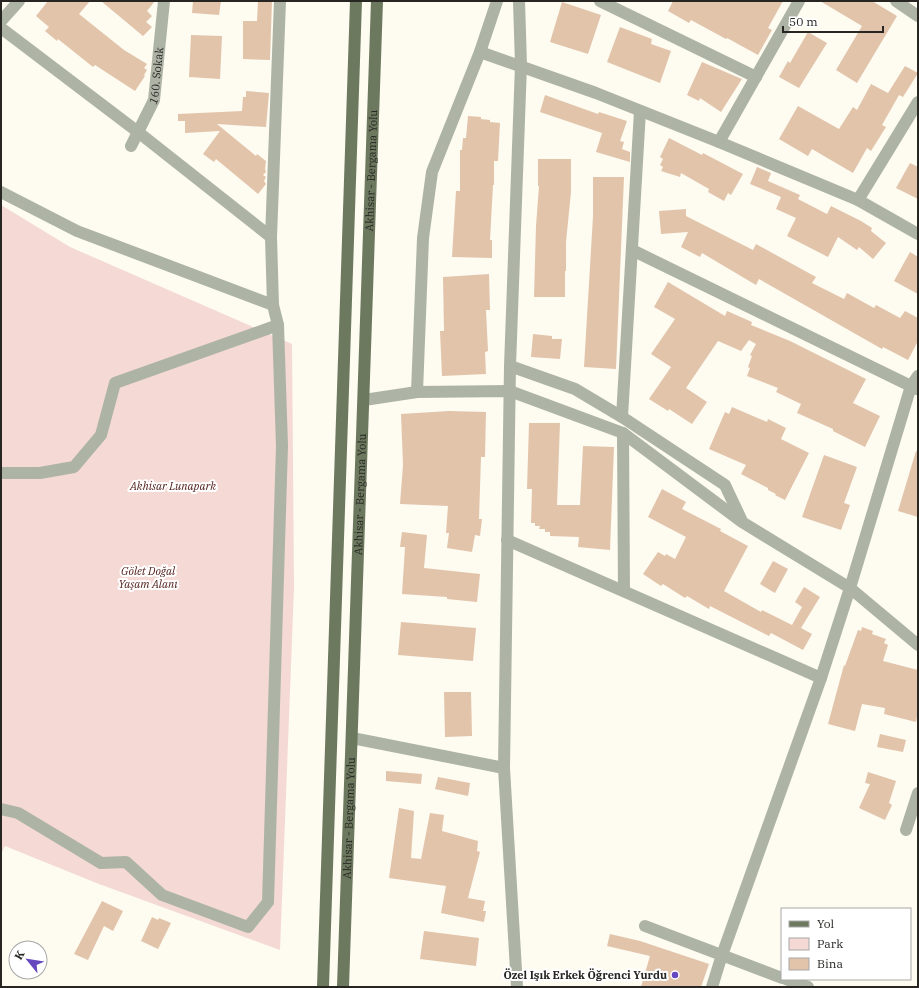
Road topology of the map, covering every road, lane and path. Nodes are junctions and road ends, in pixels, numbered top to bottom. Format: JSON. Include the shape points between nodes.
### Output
{"nodes":[{"id":1,"x":19,"y":1,"type":"edge"},
{"id":2,"x":164,"y":1,"type":"edge"},
{"id":3,"x":280,"y":1,"type":"edge"},
{"id":4,"x":356,"y":1,"type":"edge"},
{"id":5,"x":377,"y":1,"type":"edge"},
{"id":6,"x":497,"y":1,"type":"edge"},
{"id":7,"x":519,"y":1,"type":"edge"},
{"id":8,"x":600,"y":1,"type":"edge"},
{"id":9,"x":799,"y":1,"type":"edge"},
{"id":10,"x":896,"y":1,"type":"edge"},
{"id":11,"x":918,"y":16,"type":"edge"},
{"id":12,"x":1,"y":21,"type":"edge"},
{"id":13,"x":1,"y":28,"type":"edge"},
{"id":14,"x":480,"y":52,"type":"junction"},
{"id":15,"x":521,"y":66,"type":"junction"},
{"id":16,"x":756,"y":77,"type":"junction"},
{"id":17,"x":918,"y":102,"type":"edge"},
{"id":18,"x":640,"y":111,"type":"junction"},
{"id":19,"x":138,"y":132,"type":"junction"},
{"id":20,"x":719,"y":142,"type":"junction"},
{"id":21,"x":131,"y":146,"type":"dead end"},
{"id":22,"x":1,"y":192,"type":"edge"},
{"id":23,"x":858,"y":200,"type":"junction"},
{"id":24,"x":918,"y":234,"type":"edge"},
{"id":25,"x":271,"y":237,"type":"junction"},
{"id":26,"x":632,"y":250,"type":"junction"},
{"id":27,"x":273,"y":305,"type":"junction"},
{"id":28,"x":278,"y":325,"type":"junction"},
{"id":29,"x":510,"y":366,"type":"junction"},
{"id":30,"x":916,"y":384,"type":"edge"},
{"id":31,"x":510,"y":391,"type":"junction"},
{"id":32,"x":417,"y":392,"type":"junction"},
{"id":33,"x":364,"y":400,"type":"junction"},
{"id":34,"x":622,"y":417,"type":"junction"},
{"id":35,"x":623,"y":434,"type":"junction"},
{"id":36,"x":1,"y":473,"type":"edge"},
{"id":37,"x":742,"y":522,"type":"junction"},
{"id":38,"x":507,"y":540,"type":"junction"},
{"id":39,"x":850,"y":588,"type":"junction"},
{"id":40,"x":624,"y":591,"type":"junction"},
{"id":41,"x":918,"y":645,"type":"edge"},
{"id":42,"x":821,"y":678,"type":"junction"},
{"id":43,"x":352,"y":738,"type":"junction"},
{"id":44,"x":504,"y":768,"type":"junction"},
{"id":45,"x":918,"y":793,"type":"edge"},
{"id":46,"x":1,"y":808,"type":"edge"},
{"id":47,"x":906,"y":830,"type":"dead end"},
{"id":48,"x":645,"y":926,"type":"dead end"},
{"id":49,"x":722,"y":956,"type":"junction"},
{"id":50,"x":781,"y":978,"type":"edge"},
{"id":51,"x":789,"y":980,"type":"edge"},
{"id":52,"x":322,"y":987,"type":"edge"},
{"id":53,"x":343,"y":987,"type":"edge"},
{"id":54,"x":517,"y":987,"type":"edge"},
{"id":55,"x":712,"y":987,"type":"edge"},
{"id":56,"x":808,"y":987,"type":"edge"}],
"edges":[{"from":1,"to":12,"type":"street"},
{"from":2,"to":19,"type":"street","name":"160. Sokak","via":[[154,100]]},
{"from":3,"to":25,"type":"street"},
{"from":4,"to":52,"type":"main road","name":"Akhisar - Bergama Yolu"},
{"from":5,"to":33,"type":"main road","name":"Akhisar - Bergama Yolu"},
{"from":6,"to":14,"type":"street"},
{"from":7,"to":15,"type":"street"},
{"from":8,"to":16,"type":"street"},
{"from":9,"to":16,"type":"street"},
{"from":10,"to":11,"type":"street"},
{"from":13,"to":19,"type":"street"},
{"from":14,"to":15,"type":"street"},
{"from":14,"to":32,"type":"street","via":[[432,172],[423,238]]},
{"from":15,"to":18,"type":"street"},
{"from":15,"to":29,"type":"street"},
{"from":16,"to":20,"type":"street"},
{"from":17,"to":23,"type":"street"},
{"from":18,"to":20,"type":"street"},
{"from":18,"to":26,"type":"street"},
{"from":19,"to":21,"type":"street","name":"160. Sokak"},
{"from":19,"to":25,"type":"street"},
{"from":20,"to":23,"type":"street"},
{"from":22,"to":27,"type":"street","via":[[78,230]]},
{"from":23,"to":24,"type":"street"},
{"from":25,"to":27,"type":"street"},
{"from":26,"to":30,"type":"street"},
{"from":26,"to":34,"type":"street"},
{"from":27,"to":28,"type":"street"},
{"from":28,"to":36,"type":"street","via":[[115,383],[101,435],[74,467],[40,473]]},
{"from":28,"to":46,"type":"street","via":[[282,446],[268,902],[248,927],[162,895],[126,862],[101,863],[18,813]]},
{"from":29,"to":31,"type":"street"},
{"from":29,"to":34,"type":"street","via":[[575,389]]},
{"from":30,"to":39,"type":"street"},
{"from":31,"to":32,"type":"street"},
{"from":31,"to":35,"type":"street"},
{"from":31,"to":38,"type":"street"},
{"from":32,"to":33,"type":"street"},
{"from":33,"to":43,"type":"main road","name":"Akhisar - Bergama Yolu"},
{"from":34,"to":37,"type":"street","via":[[724,485]]},
{"from":35,"to":37,"type":"street"},
{"from":35,"to":40,"type":"street"},
{"from":37,"to":39,"type":"street"},
{"from":38,"to":40,"type":"street"},
{"from":38,"to":44,"type":"street"},
{"from":39,"to":41,"type":"street"},
{"from":39,"to":42,"type":"street"},
{"from":40,"to":42,"type":"street"},
{"from":42,"to":49,"type":"street"},
{"from":43,"to":44,"type":"street"},
{"from":43,"to":53,"type":"main road","name":"Akhisar - Bergama Yolu"},
{"from":44,"to":54,"type":"street"},
{"from":45,"to":47,"type":"street"},
{"from":48,"to":49,"type":"street"},
{"from":49,"to":50,"type":"street"},
{"from":49,"to":55,"type":"street"},
{"from":51,"to":56,"type":"street"}]}
